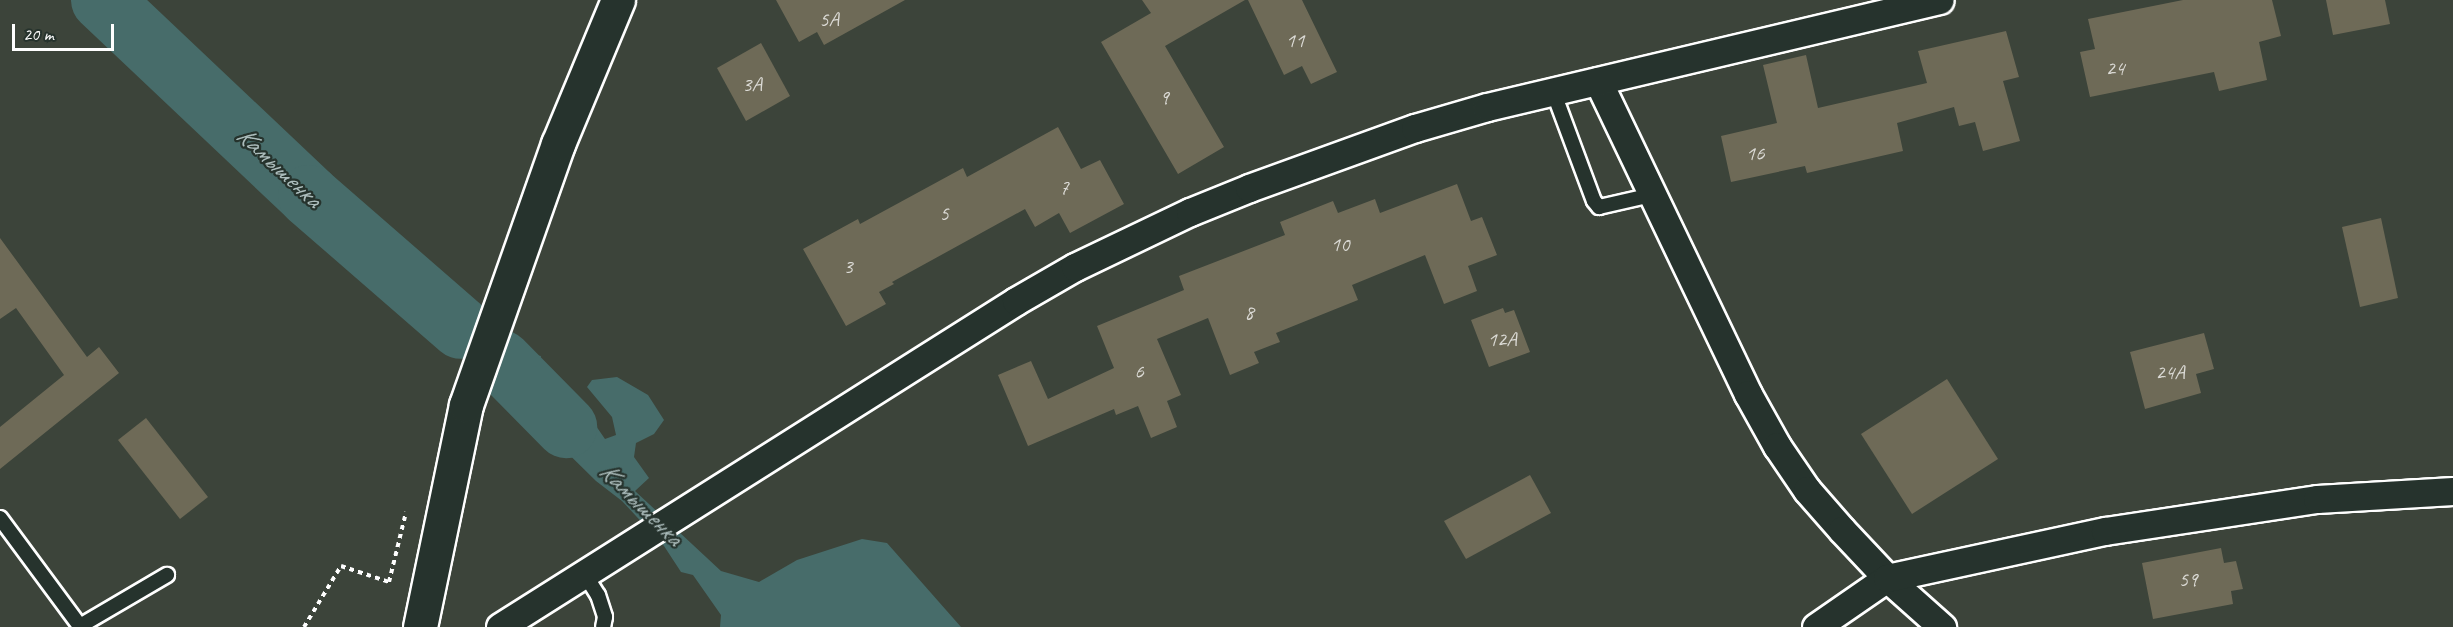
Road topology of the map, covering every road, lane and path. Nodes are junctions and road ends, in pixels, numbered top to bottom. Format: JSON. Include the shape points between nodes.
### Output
{"nodes":[{"id":1,"x":618,"y":0,"type":"edge"},
{"id":2,"x":1940,"y":0,"type":"edge"},
{"id":3,"x":1598,"y":81,"type":"junction"},
{"id":4,"x":1553,"y":91,"type":"junction"},
{"id":5,"x":1652,"y":195,"type":"junction"},
{"id":6,"x":2453,"y":491,"type":"edge"},
{"id":7,"x":408,"y":504,"type":"dead end"},
{"id":8,"x":0,"y":518,"type":"edge"},
{"id":9,"x":584,"y":573,"type":"junction"},
{"id":10,"x":167,"y":575,"type":"dead end"},
{"id":11,"x":1887,"y":578,"type":"junction"},
{"id":12,"x":80,"y":627,"type":"edge"},
{"id":13,"x":304,"y":627,"type":"edge"},
{"id":14,"x":420,"y":627,"type":"edge"},
{"id":15,"x":500,"y":627,"type":"edge"},
{"id":16,"x":603,"y":627,"type":"edge"},
{"id":17,"x":1816,"y":627,"type":"edge"},
{"id":18,"x":1942,"y":627,"type":"edge"}],
"edges":[{"from":1,"to":14,"type":"street","via":[[558,144],[466,405]]},
{"from":2,"to":3,"type":"street"},
{"from":3,"to":4,"type":"street"},
{"from":3,"to":5,"type":"street"},
{"from":4,"to":5,"type":"lane","via":[[1599,207]]},
{"from":4,"to":9,"type":"street","via":[[1415,129],[1249,188],[1133,238],[1016,301]]},
{"from":5,"to":11,"type":"street","via":[[1777,446],[1807,490]]},
{"from":6,"to":11,"type":"street","via":[[2317,499],[2185,517]]},
{"from":7,"to":13,"type":"path","via":[[389,582],[341,566]]},
{"from":8,"to":12,"type":"lane"},
{"from":9,"to":15,"type":"street"},
{"from":9,"to":16,"type":"lane","via":[[605,616]]},
{"from":10,"to":12,"type":"lane"},
{"from":11,"to":17,"type":"street"},
{"from":11,"to":18,"type":"street"}]}
